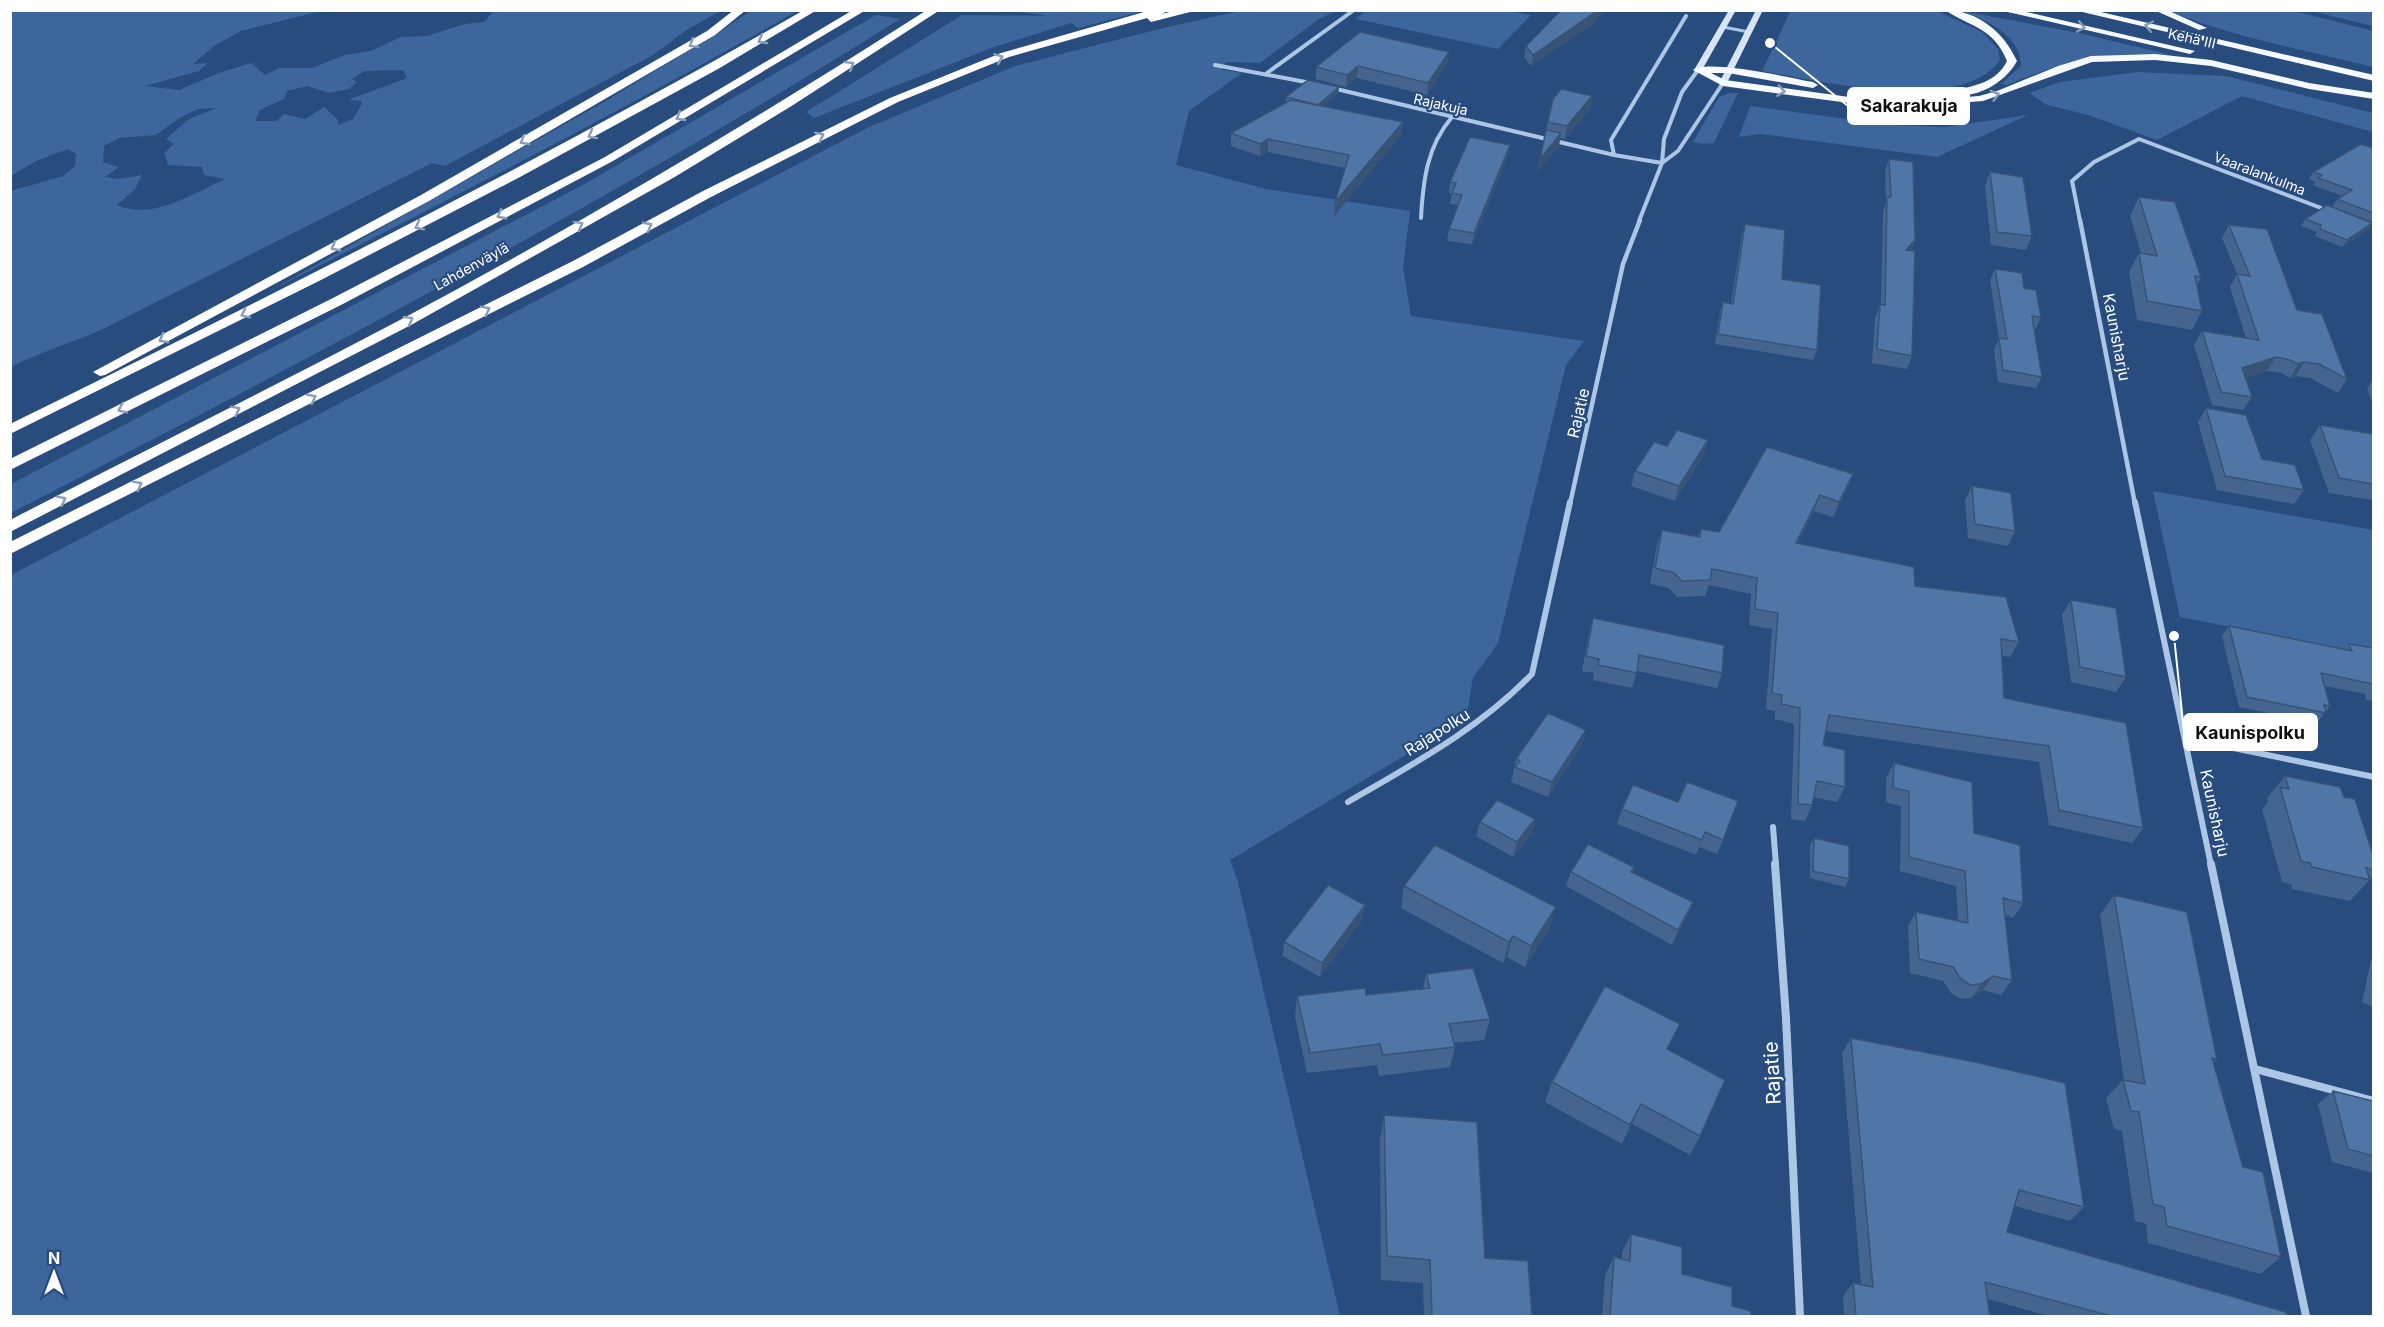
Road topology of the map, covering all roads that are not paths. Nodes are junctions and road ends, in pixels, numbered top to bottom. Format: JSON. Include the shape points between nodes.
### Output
{"nodes":[{"id":1,"x":741,"y":10,"type":"edge"},
{"id":2,"x":812,"y":10,"type":"edge"},
{"id":3,"x":861,"y":10,"type":"edge"},
{"id":4,"x":935,"y":10,"type":"edge"},
{"id":5,"x":1164,"y":10,"type":"edge"},
{"id":6,"x":1193,"y":10,"type":"edge"},
{"id":7,"x":1354,"y":10,"type":"edge"},
{"id":8,"x":1733,"y":10,"type":"edge"},
{"id":9,"x":1760,"y":10,"type":"edge"},
{"id":10,"x":1949,"y":10,"type":"edge"},
{"id":11,"x":2003,"y":10,"type":"edge"},
{"id":12,"x":2078,"y":10,"type":"edge"},
{"id":13,"x":2158,"y":10,"type":"edge"},
{"id":14,"x":1686,"y":16,"type":"dead end"},
{"id":15,"x":1723,"y":27,"type":"junction"},
{"id":16,"x":1749,"y":32,"type":"junction"},
{"id":17,"x":1067,"y":37,"type":"junction"},
{"id":18,"x":1215,"y":65,"type":"dead end"},
{"id":19,"x":1698,"y":70,"type":"junction"},
{"id":20,"x":1728,"y":70,"type":"junction"},
{"id":21,"x":1266,"y":73,"type":"junction"},
{"id":22,"x":2372,"y":78,"type":"edge"},
{"id":23,"x":1723,"y":83,"type":"junction"},
{"id":24,"x":1313,"y":84,"type":"edge"},
{"id":25,"x":1325,"y":86,"type":"edge"},
{"id":26,"x":2373,"y":96,"type":"edge"},
{"id":27,"x":1452,"y":117,"type":"junction"},
{"id":28,"x":2139,"y":139,"type":"joint"},
{"id":29,"x":1614,"y":154,"type":"junction"},
{"id":30,"x":1662,"y":163,"type":"junction"},
{"id":31,"x":2340,"y":215,"type":"edge"},
{"id":32,"x":1421,"y":218,"type":"dead end"},
{"id":33,"x":10,"y":420,"type":"edge"},
{"id":34,"x":10,"y":430,"type":"edge"},
{"id":35,"x":10,"y":465,"type":"edge"},
{"id":36,"x":10,"y":527,"type":"edge"},
{"id":37,"x":10,"y":549,"type":"edge"},
{"id":38,"x":1532,"y":674,"type":"joint"},
{"id":39,"x":2185,"y":738,"type":"junction"},
{"id":40,"x":2373,"y":777,"type":"edge"},
{"id":41,"x":1348,"y":802,"type":"dead end"},
{"id":42,"x":1773,"y":827,"type":"dead end"},
{"id":43,"x":2255,"y":1069,"type":"junction"},
{"id":44,"x":2373,"y":1101,"type":"edge"},
{"id":45,"x":1800,"y":1317,"type":"edge"},
{"id":46,"x":2306,"y":1317,"type":"edge"}],
"edges":[{"from":1,"to":33,"type":"highway","one_way":true,"via":[[711,33],[425,198]]},
{"from":2,"to":34,"type":"highway","one_way":true,"via":[[690,82],[509,180]]},
{"from":3,"to":35,"type":"highway","name":"Lahdenväylä","one_way":true,"via":[[609,159],[336,303]]},
{"from":36,"to":4,"type":"highway","name":"Lahdenväylä","one_way":true,"via":[[406,322],[669,175]]},
{"from":5,"to":17,"type":"highway"},
{"from":6,"to":17,"type":"highway"},
{"from":7,"to":21,"type":"street"},
{"from":8,"to":15,"type":"main road"},
{"from":9,"to":16,"type":"main road"},
{"from":10,"to":20,"type":"highway","via":[[2000,38],[2012,61],[2008,72],[1994,82],[1969,90],[1902,95]]},
{"from":11,"to":26,"type":"highway","name":"Kehä III","one_way":true},
{"from":22,"to":12,"type":"highway","name":"Kehä III","one_way":true},
{"from":13,"to":22,"type":"highway","via":[[2208,30],[2324,58]]},
{"from":14,"to":29,"type":"street","via":[[1611,140]]},
{"from":15,"to":16,"type":"lane"},
{"from":15,"to":19,"type":"main road"},
{"from":16,"to":20,"type":"main road"},
{"from":37,"to":17,"type":"highway","one_way":true,"via":[[578,264],[894,100],[1005,55]]},
{"from":18,"to":21,"type":"street"},
{"from":19,"to":20,"type":"highway"},
{"from":19,"to":23,"type":"highway"},
{"from":19,"to":30,"type":"street","name":"Rajatie","via":[[1682,92],[1664,139]]},
{"from":20,"to":23,"type":"main road"},
{"from":21,"to":24,"type":"street"},
{"from":23,"to":26,"type":"highway","one_way":true,"via":[[1864,102],[1955,103],[2001,93],[2077,63],[2131,56],[2211,63]]},
{"from":23,"to":30,"type":"street","name":"Rajatie","via":[[1678,151]]},
{"from":25,"to":27,"type":"street","name":"Rajakuja"},
{"from":27,"to":29,"type":"street","name":"Rajakuja"},
{"from":27,"to":32,"type":"street","via":[[1438,132],[1422,191]]},
{"from":28,"to":31,"type":"street","name":"Vaaralankulma"},
{"from":28,"to":39,"type":"street","name":"Kaunisharju","via":[[2089,166],[2073,181]]},
{"from":29,"to":30,"type":"street","name":"Rajakuja"},
{"from":30,"to":38,"type":"street","name":"Rajatie","via":[[1623,264]]},
{"from":38,"to":41,"type":"street","name":"Rajapolku","via":[[1515,694],[1481,721]]},
{"from":39,"to":40,"type":"street"},
{"from":39,"to":43,"type":"street","name":"Kaunisharju"},
{"from":42,"to":45,"type":"street","name":"Rajatie"},
{"from":43,"to":44,"type":"street"},
{"from":43,"to":46,"type":"street","name":"Kaunisharju"}]}
